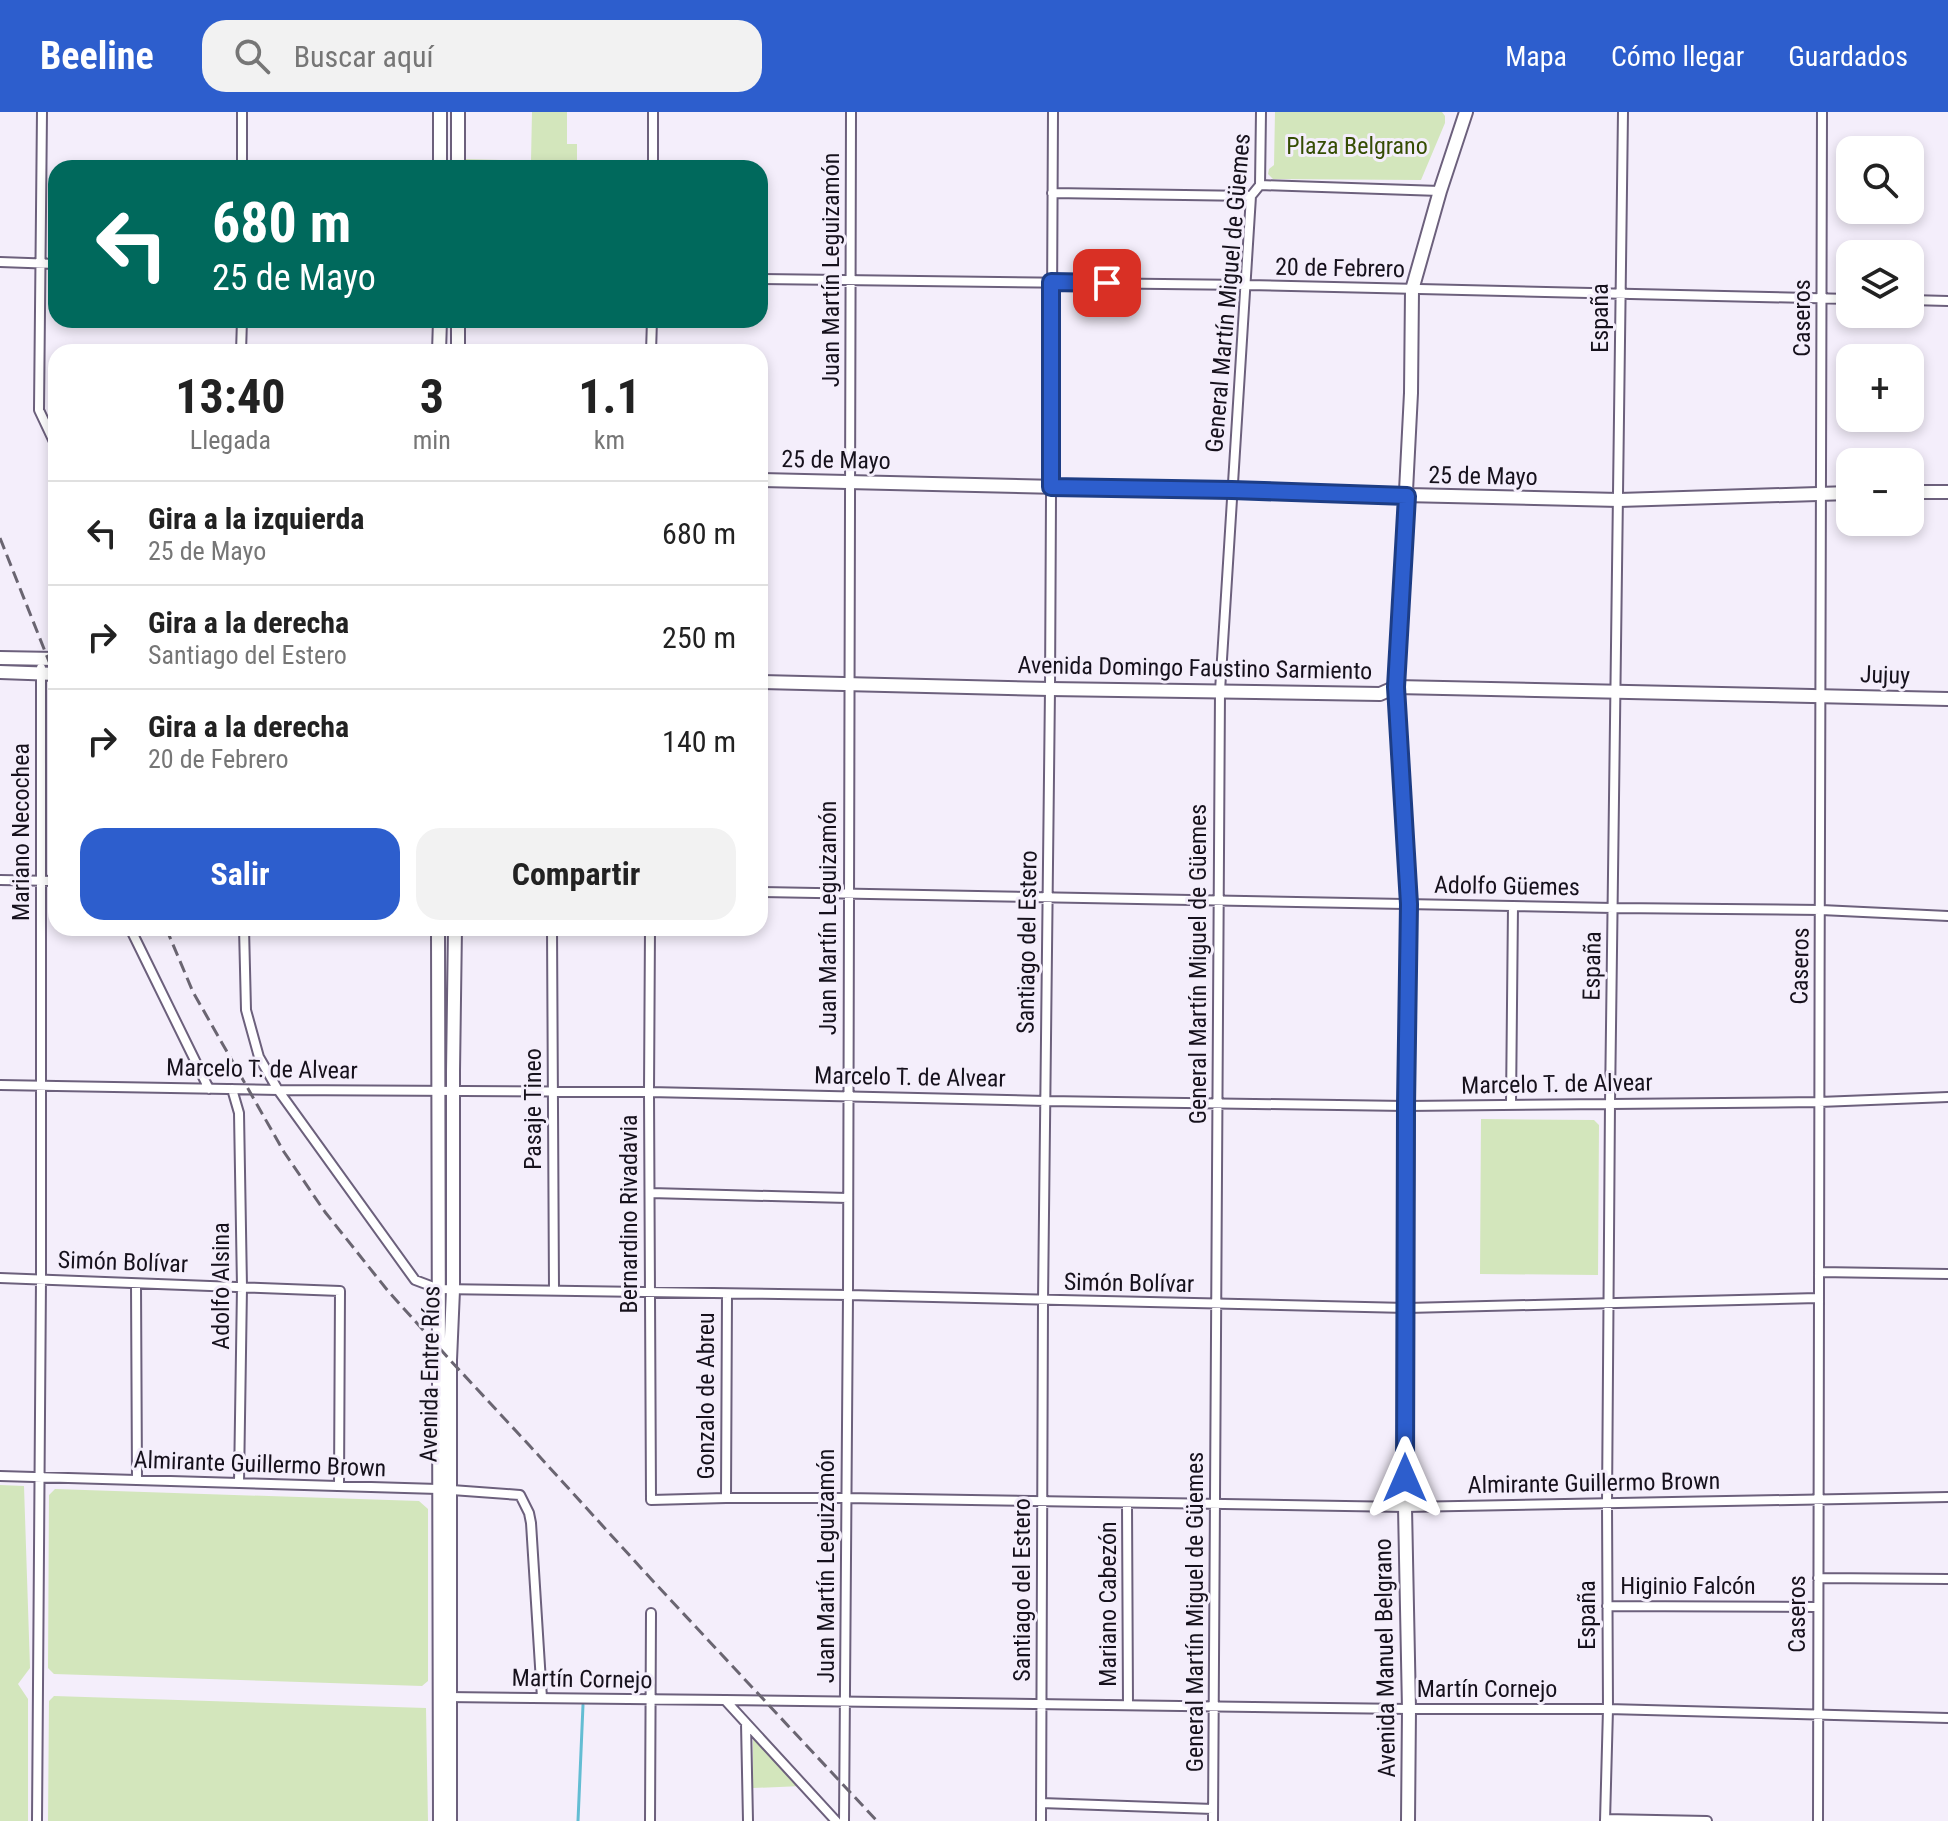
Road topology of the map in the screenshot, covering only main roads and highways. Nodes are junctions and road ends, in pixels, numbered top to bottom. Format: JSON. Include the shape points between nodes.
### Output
{"nodes":[{"id":1,"x":440,"y":112,"type":"edge"},
{"id":2,"x":458,"y":112,"type":"edge"},
{"id":3,"x":1466,"y":112,"type":"edge"},
{"id":4,"x":440,"y":160,"type":"edge"},
{"id":5,"x":458,"y":160,"type":"edge"},
{"id":6,"x":768,"y":480,"type":"edge"},
{"id":7,"x":1924,"y":492,"type":"edge"},
{"id":8,"x":1948,"y":492,"type":"edge"},
{"id":9,"x":1836,"y":493,"type":"edge"},
{"id":10,"x":1407,"y":496,"type":"junction"},
{"id":11,"x":0,"y":658,"type":"edge"},
{"id":12,"x":48,"y":660,"type":"edge"},
{"id":13,"x":0,"y":672,"type":"edge"},
{"id":14,"x":48,"y":674,"type":"edge"},
{"id":15,"x":768,"y":682,"type":"edge"},
{"id":16,"x":1396,"y":687,"type":"junction"},
{"id":17,"x":1821,"y":695,"type":"joint"},
{"id":18,"x":1948,"y":699,"type":"edge"},
{"id":19,"x":438,"y":936,"type":"edge"},
{"id":20,"x":455,"y":936,"type":"edge"},
{"id":21,"x":444,"y":1373,"type":"junction"},
{"id":22,"x":445,"y":1697,"type":"junction"},
{"id":23,"x":440,"y":1821,"type":"edge"},
{"id":24,"x":450,"y":1821,"type":"edge"},
{"id":25,"x":1408,"y":1821,"type":"edge"}],
"edges":[{"from":1,"to":4,"type":"main road"},
{"from":2,"to":5,"type":"main road"},
{"from":3,"to":10,"type":"main road","name":"Avenida Manuel Belgrano","via":[[1412,290]]},
{"from":6,"to":10,"type":"main road","name":"25 de Mayo"},
{"from":7,"to":8,"type":"main road"},
{"from":9,"to":10,"type":"main road","name":"25 de Mayo","via":[[1619,500]]},
{"from":10,"to":16,"type":"main road","name":"Avenida Manuel Belgrano"},
{"from":11,"to":12,"type":"main road"},
{"from":13,"to":14,"type":"main road"},
{"from":15,"to":16,"type":"main road","name":"Avenida Domingo Faustino Sarmiento","via":[[1380,694]]},
{"from":16,"to":17,"type":"main road","name":"Avenida Domingo Faustino Sarmiento"},
{"from":16,"to":25,"type":"main road","name":"Avenida Manuel Belgrano","via":[[1409,904]]},
{"from":17,"to":18,"type":"main road","name":"Jujuy"},
{"from":19,"to":21,"type":"main road","name":"Avenida Entre Ríos"},
{"from":20,"to":21,"type":"main road","name":"Avenida Entre Ríos","via":[[453,1290]]},
{"from":21,"to":22,"type":"main road","name":"Avenida Entre Ríos"},
{"from":22,"to":23,"type":"main road","name":"Avenida Entre Ríos"},
{"from":22,"to":24,"type":"main road","name":"Avenida Entre Ríos"}]}
